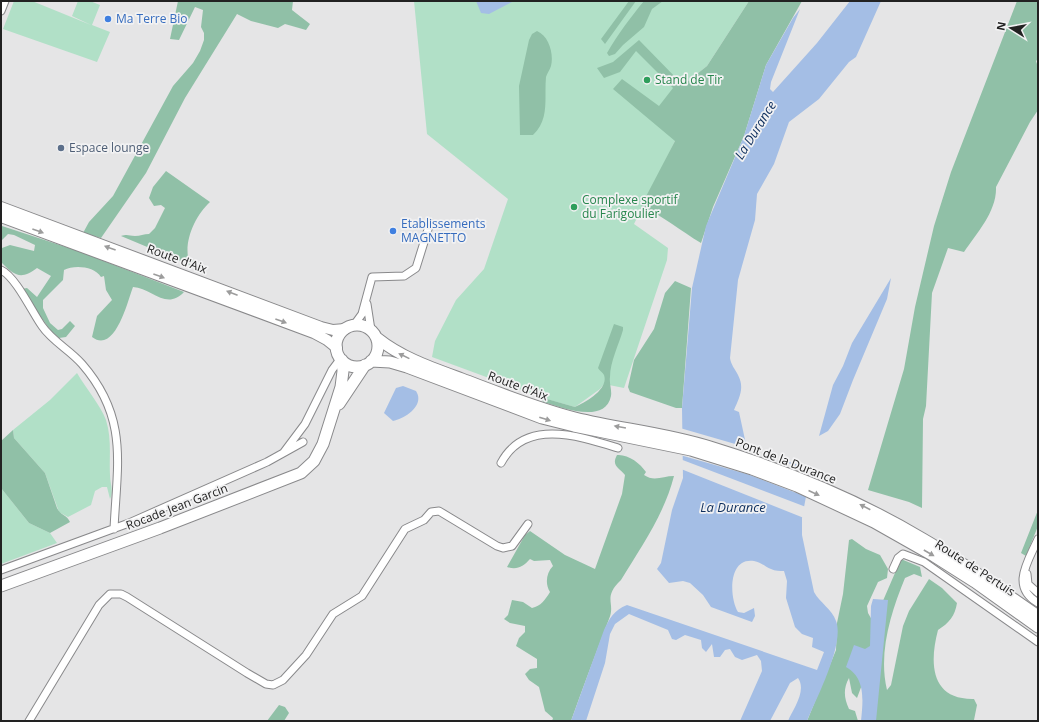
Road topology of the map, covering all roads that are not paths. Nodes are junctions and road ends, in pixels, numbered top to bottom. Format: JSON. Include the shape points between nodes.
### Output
{"nodes":[{"id":1,"x":5,"y":1,"type":"edge"},
{"id":2,"x":1,"y":11,"type":"edge"},
{"id":3,"x":1,"y":207,"type":"edge"},
{"id":4,"x":1,"y":217,"type":"edge"},
{"id":5,"x":430,"y":223,"type":"dead end"},
{"id":6,"x":1,"y":270,"type":"edge"},
{"id":7,"x":367,"y":302,"type":"junction"},
{"id":8,"x":349,"y":327,"type":"junction"},
{"id":9,"x":374,"y":334,"type":"junction"},
{"id":10,"x":340,"y":356,"type":"junction"},
{"id":11,"x":368,"y":363,"type":"junction"},
{"id":12,"x":330,"y":418,"type":"junction"},
{"id":13,"x":657,"y":438,"type":"junction"},
{"id":14,"x":303,"y":442,"type":"dead end"},
{"id":15,"x":618,"y":448,"type":"dead end"},
{"id":16,"x":281,"y":456,"type":"junction"},
{"id":17,"x":501,"y":463,"type":"dead end"},
{"id":18,"x":528,"y":524,"type":"dead end"},
{"id":19,"x":114,"y":529,"type":"junction"},
{"id":20,"x":897,"y":529,"type":"junction"},
{"id":21,"x":1038,"y":539,"type":"edge"},
{"id":22,"x":1031,"y":557,"type":"junction"},
{"id":23,"x":893,"y":569,"type":"dead end"},
{"id":24,"x":1,"y":570,"type":"edge"},
{"id":25,"x":1,"y":586,"type":"edge"},
{"id":26,"x":1038,"y":593,"type":"edge"},
{"id":27,"x":1038,"y":603,"type":"edge"},
{"id":28,"x":1038,"y":616,"type":"edge"},
{"id":29,"x":1038,"y":627,"type":"edge"},
{"id":30,"x":1038,"y":642,"type":"edge"},
{"id":31,"x":28,"y":721,"type":"edge"}],
"edges":[{"from":1,"to":2,"type":"street"},
{"from":8,"to":3,"type":"main road","name":"Route d'Aix","one_way":true,"via":[[333,330],[321,327]]},
{"from":4,"to":10,"type":"main road","name":"Route d'Aix","one_way":true,"via":[[318,335],[327,340]]},
{"from":5,"to":7,"type":"street","via":[[416,268],[404,276],[372,277]]},
{"from":6,"to":19,"type":"street","via":[[10,277],[42,327],[84,367],[112,411],[118,462]]},
{"from":7,"to":8,"type":"street","via":[[361,318]]},
{"from":7,"to":9,"type":"street"},
{"from":8,"to":9,"type":"main road","via":[[363,326]]},
{"from":8,"to":10,"type":"main road","via":[[338,338]]},
{"from":9,"to":11,"type":"main road","via":[[377,353]]},
{"from":13,"to":9,"type":"main road","name":"Route d'Aix","one_way":true,"via":[[545,410],[420,363],[395,351]]},
{"from":10,"to":11,"type":"main road","via":[[355,366]]},
{"from":10,"to":12,"type":"main road","name":"Rocade Jean Garcin","via":[[343,371],[341,387]]},
{"from":10,"to":16,"type":"street","via":[[305,424]]},
{"from":11,"to":12,"type":"main road","name":"Rocade Jean Garcin"},
{"from":11,"to":13,"type":"main road","name":"Route d'Aix","one_way":true,"via":[[390,362],[407,367],[556,422]]},
{"from":12,"to":25,"type":"main road","name":"Rocade Jean Garcin","via":[[318,454],[301,473]]},
{"from":13,"to":20,"type":"main road","name":"Pont de la Durance","via":[[702,454],[780,475],[828,500]]},
{"from":14,"to":16,"type":"street","name":"Rocade Jean Garcin"},
{"from":15,"to":17,"type":"street","via":[[577,435],[551,434],[517,443],[509,449]]},
{"from":16,"to":19,"type":"street","name":"Rocade Jean Garcin"},
{"from":18,"to":31,"type":"street","via":[[512,546],[504,548],[439,511],[432,512],[421,522],[407,527],[362,596],[333,614],[306,655],[283,680],[273,685],[246,673],[127,597],[110,594],[99,606]]},
{"from":19,"to":24,"type":"street","name":"Rocade Jean Garcin"},
{"from":20,"to":28,"type":"main road","name":"Route de Pertuis","via":[[961,562]]},
{"from":20,"to":29,"type":"main road","name":"Route de Pertuis","one_way":true},
{"from":21,"to":22,"type":"street"},
{"from":22,"to":26,"type":"street","via":[[1028,584]]},
{"from":22,"to":27,"type":"street","via":[[1024,571],[1023,588],[1025,593]]},
{"from":23,"to":30,"type":"street","via":[[903,554],[924,562]]}]}
